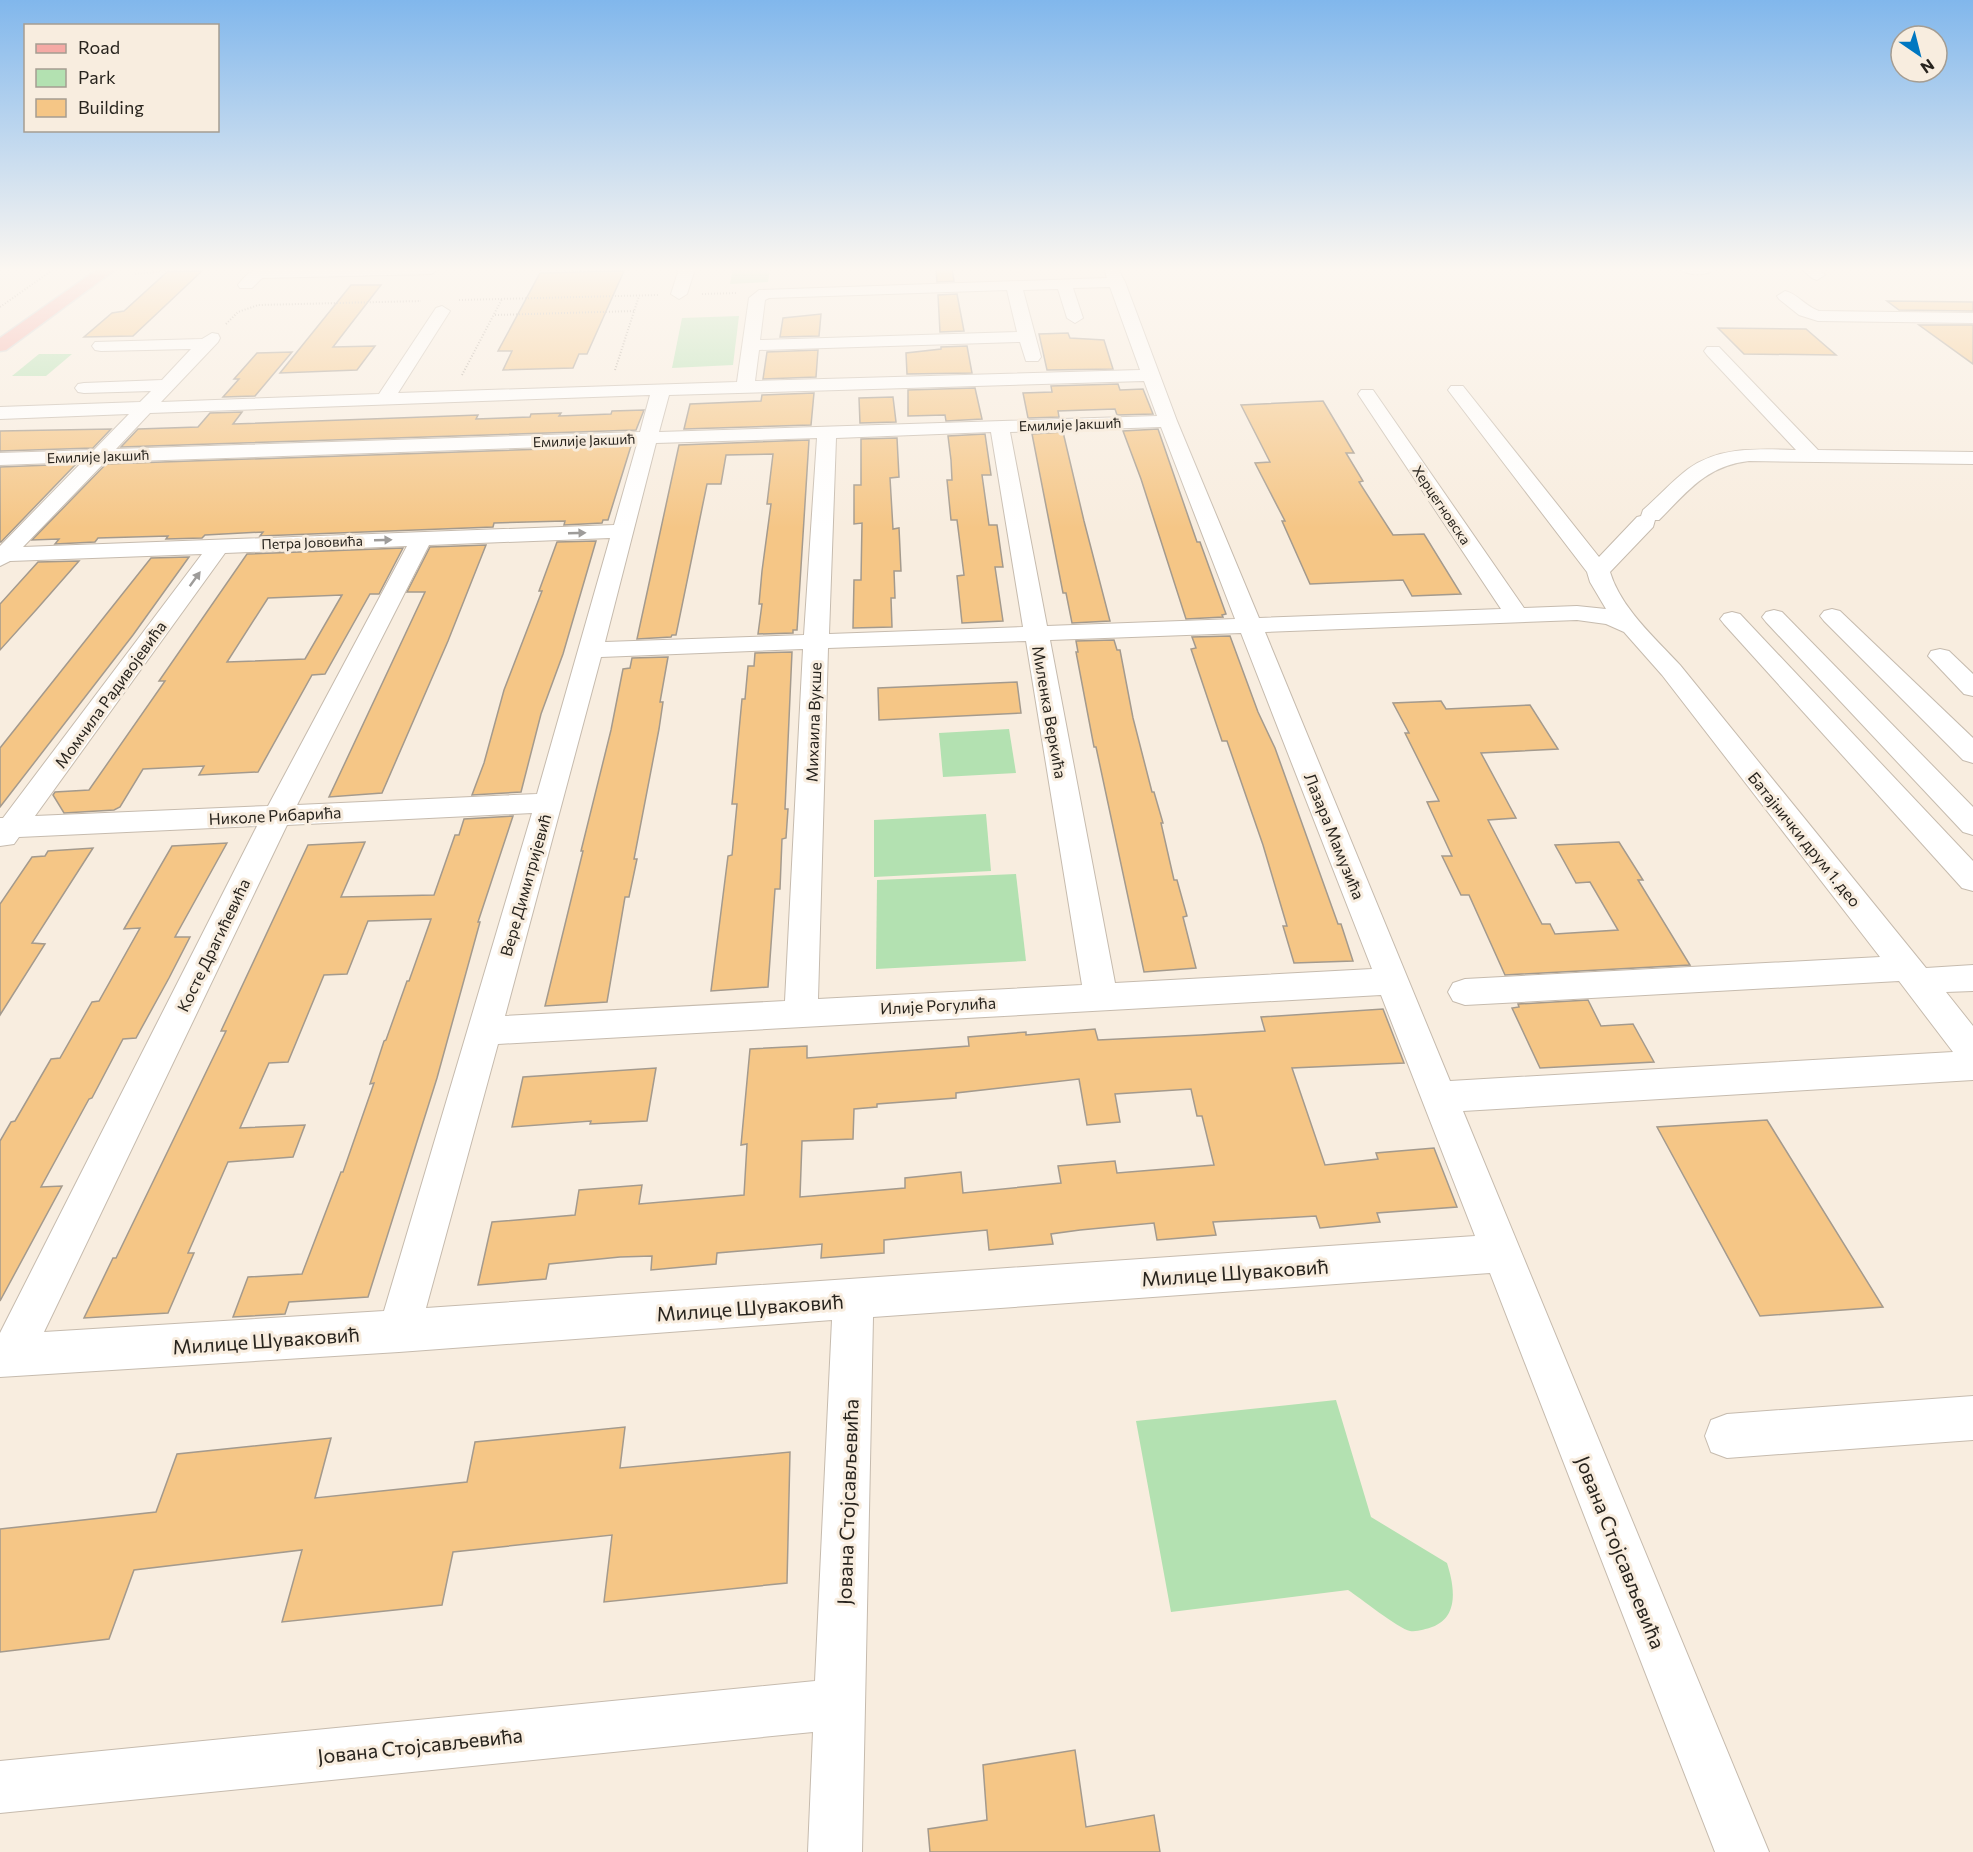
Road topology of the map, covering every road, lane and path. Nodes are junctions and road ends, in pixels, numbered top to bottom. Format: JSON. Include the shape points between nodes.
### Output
{"nodes":[{"id":1,"x":196,"y":355,"type":"edge"},
{"id":2,"x":415,"y":355,"type":"edge"},
{"id":3,"x":473,"y":355,"type":"edge"},
{"id":4,"x":620,"y":355,"type":"edge"},
{"id":5,"x":750,"y":355,"type":"edge"},
{"id":6,"x":860,"y":355,"type":"edge"},
{"id":7,"x":1032,"y":355,"type":"edge"},
{"id":8,"x":1144,"y":355,"type":"edge"},
{"id":9,"x":1717,"y":355,"type":"edge"},
{"id":10,"x":1151,"y":375,"type":"junction"},
{"id":11,"x":1038,"y":378,"type":"junction"},
{"id":12,"x":859,"y":383,"type":"junction"},
{"id":13,"x":168,"y":385,"type":"junction"},
{"id":14,"x":745,"y":387,"type":"junction"},
{"id":15,"x":84,"y":388,"type":"dead end"},
{"id":16,"x":661,"y":390,"type":"junction"},
{"id":17,"x":1457,"y":390,"type":"dead end"},
{"id":18,"x":608,"y":391,"type":"junction"},
{"id":19,"x":1367,"y":394,"type":"dead end"},
{"id":20,"x":450,"y":397,"type":"junction"},
{"id":21,"x":385,"y":399,"type":"junction"},
{"id":22,"x":146,"y":408,"type":"junction"},
{"id":23,"x":0,"y":413,"type":"edge"},
{"id":24,"x":1168,"y":421,"type":"junction"},
{"id":25,"x":1000,"y":427,"type":"junction"},
{"id":26,"x":827,"y":432,"type":"junction"},
{"id":27,"x":647,"y":438,"type":"junction"},
{"id":28,"x":100,"y":456,"type":"junction"},
{"id":29,"x":1813,"y":456,"type":"junction"},
{"id":30,"x":1973,"y":458,"type":"edge"},
{"id":31,"x":0,"y":459,"type":"edge"},
{"id":32,"x":624,"y":531,"type":"junction"},
{"id":33,"x":422,"y":538,"type":"junction"},
{"id":34,"x":219,"y":546,"type":"junction"},
{"id":35,"x":1,"y":556,"type":"edge"},
{"id":36,"x":1598,"y":571,"type":"junction"},
{"id":37,"x":1518,"y":616,"type":"junction"},
{"id":38,"x":1832,"y":616,"type":"dead end"},
{"id":39,"x":1774,"y":617,"type":"dead end"},
{"id":40,"x":1732,"y":619,"type":"dead end"},
{"id":41,"x":1250,"y":626,"type":"junction"},
{"id":42,"x":1634,"y":628,"type":"junction"},
{"id":43,"x":1036,"y":633,"type":"junction"},
{"id":44,"x":816,"y":642,"type":"junction"},
{"id":45,"x":591,"y":650,"type":"junction"},
{"id":46,"x":1940,"y":656,"type":"dead end"},
{"id":47,"x":1973,"y":688,"type":"edge"},
{"id":48,"x":1973,"y":754,"type":"edge"},
{"id":49,"x":549,"y":803,"type":"junction"},
{"id":50,"x":278,"y":814,"type":"junction"},
{"id":51,"x":1973,"y":825,"type":"edge"},
{"id":52,"x":4,"y":833,"type":"edge"},
{"id":53,"x":1973,"y":880,"type":"edge"},
{"id":54,"x":1913,"y":975,"type":"junction"},
{"id":55,"x":1973,"y":978,"type":"edge"},
{"id":56,"x":1394,"y":981,"type":"junction"},
{"id":57,"x":1465,"y":992,"type":"dead end"},
{"id":58,"x":1101,"y":997,"type":"junction"},
{"id":59,"x":801,"y":1012,"type":"junction"},
{"id":60,"x":483,"y":1032,"type":"junction"},
{"id":61,"x":1973,"y":1051,"type":"edge"},
{"id":62,"x":1973,"y":1065,"type":"edge"},
{"id":63,"x":1440,"y":1096,"type":"junction"},
{"id":64,"x":1501,"y":1253,"type":"junction"},
{"id":65,"x":854,"y":1300,"type":"junction"},
{"id":66,"x":399,"y":1331,"type":"junction"},
{"id":67,"x":5,"y":1356,"type":"edge"},
{"id":68,"x":1973,"y":1418,"type":"edge"},
{"id":69,"x":1727,"y":1436,"type":"dead end"},
{"id":70,"x":841,"y":1704,"type":"junction"},
{"id":71,"x":0,"y":1787,"type":"edge"},
{"id":72,"x":835,"y":1852,"type":"edge"},
{"id":73,"x":1742,"y":1852,"type":"edge"}],
"edges":[{"from":1,"to":13,"type":"street"},
{"from":2,"to":21,"type":"street"},
{"from":3,"to":20,"type":"path"},
{"from":4,"to":18,"type":"path"},
{"from":5,"to":14,"type":"street"},
{"from":6,"to":12,"type":"street"},
{"from":7,"to":11,"type":"street"},
{"from":8,"to":10,"type":"street","name":"Лазара Мамузића"},
{"from":9,"to":29,"type":"street"},
{"from":10,"to":11,"type":"street"},
{"from":10,"to":24,"type":"street","name":"Лазара Мамузића"},
{"from":11,"to":12,"type":"street"},
{"from":12,"to":14,"type":"street"},
{"from":13,"to":15,"type":"street"},
{"from":13,"to":22,"type":"street"},
{"from":14,"to":16,"type":"street"},
{"from":16,"to":18,"type":"street"},
{"from":16,"to":27,"type":"street","name":"Вере Димитријевић"},
{"from":17,"to":36,"type":"street","name":"Батајнички друм 1. део"},
{"from":18,"to":20,"type":"street"},
{"from":19,"to":37,"type":"street","name":"Херцегновска"},
{"from":20,"to":21,"type":"street"},
{"from":21,"to":22,"type":"street"},
{"from":22,"to":23,"type":"street"},
{"from":22,"to":28,"type":"street"},
{"from":24,"to":25,"type":"street","name":"Емилије Јакшић"},
{"from":24,"to":41,"type":"street","name":"Лазара Мамузића"},
{"from":25,"to":26,"type":"street","name":"Емилије Јакшић"},
{"from":25,"to":43,"type":"street","name":"Миленка Веркића"},
{"from":26,"to":27,"type":"street","name":"Емилије Јакшић"},
{"from":26,"to":44,"type":"street","name":"Михаила Вукше"},
{"from":27,"to":28,"type":"street","name":"Емилије Јакшић"},
{"from":27,"to":32,"type":"street","name":"Вере Димитријевић"},
{"from":28,"to":31,"type":"street","name":"Емилије Јакшић"},
{"from":28,"to":35,"type":"street"},
{"from":29,"to":30,"type":"street"},
{"from":29,"to":36,"type":"street","via":[[1749,455],[1700,467]]},
{"from":33,"to":32,"type":"street","name":"Петра Јововића","one_way":true},
{"from":32,"to":45,"type":"street","name":"Вере Димитријевић"},
{"from":34,"to":33,"type":"street","name":"Петра Јововића","one_way":true},
{"from":33,"to":50,"type":"street","name":"Косте Драгићевића"},
{"from":34,"to":35,"type":"street","name":"Петра Јововића"},
{"from":52,"to":34,"type":"street","name":"Момчила Радивојевића","one_way":true},
{"from":36,"to":42,"type":"street","name":"Батајнички друм 1. део","via":[[1603,586]]},
{"from":37,"to":41,"type":"street"},
{"from":37,"to":42,"type":"street","via":[[1594,613]]},
{"from":38,"to":48,"type":"street"},
{"from":39,"to":51,"type":"street"},
{"from":40,"to":53,"type":"street"},
{"from":41,"to":43,"type":"street"},
{"from":41,"to":56,"type":"street","name":"Лазара Мамузића"},
{"from":42,"to":54,"type":"street","name":"Батајнички друм 1. део"},
{"from":43,"to":44,"type":"street"},
{"from":43,"to":58,"type":"street","name":"Миленка Веркића"},
{"from":44,"to":45,"type":"street"},
{"from":44,"to":59,"type":"street","name":"Михаила Вукше"},
{"from":45,"to":49,"type":"street","name":"Вере Димитријевић"},
{"from":46,"to":47,"type":"street"},
{"from":49,"to":50,"type":"street","name":"Николе Рибарића"},
{"from":49,"to":60,"type":"street","name":"Вере Димитријевић"},
{"from":50,"to":52,"type":"street","name":"Николе Рибарића"},
{"from":50,"to":67,"type":"street","name":"Косте Драгићевића"},
{"from":54,"to":55,"type":"street"},
{"from":54,"to":57,"type":"street"},
{"from":54,"to":61,"type":"street","name":"Батајнички друм 1. део"},
{"from":56,"to":58,"type":"street","name":"Илије Рогулића"},
{"from":56,"to":63,"type":"street","name":"Лазара Мамузића"},
{"from":58,"to":59,"type":"street","name":"Илије Рогулића"},
{"from":59,"to":60,"type":"street","name":"Илије Рогулића"},
{"from":60,"to":66,"type":"street","name":"Вере Димитријевић"},
{"from":62,"to":63,"type":"street"},
{"from":63,"to":64,"type":"street","name":"Лазара Мамузића"},
{"from":64,"to":65,"type":"street","name":"Милице Шуваковић"},
{"from":64,"to":73,"type":"street","name":"Јована Стојсављевића"},
{"from":65,"to":66,"type":"street","name":"Милице Шуваковић"},
{"from":65,"to":70,"type":"street","name":"Јована Стојсављевића"},
{"from":66,"to":67,"type":"street","name":"Милице Шуваковић"},
{"from":68,"to":69,"type":"street"},
{"from":70,"to":71,"type":"street","name":"Јована Стојсављевића"},
{"from":70,"to":72,"type":"street","name":"Јована Стојсављевића"}]}
